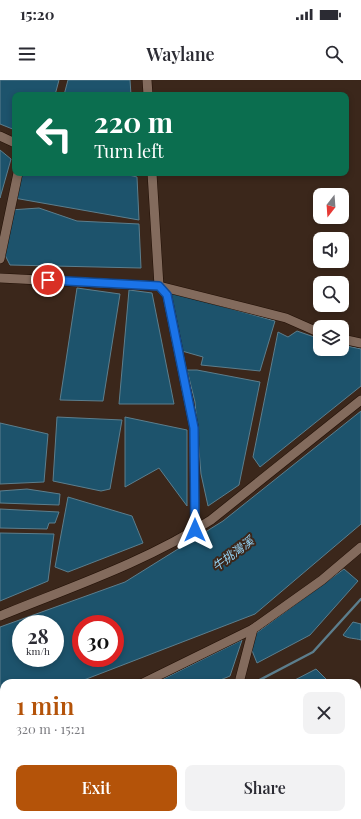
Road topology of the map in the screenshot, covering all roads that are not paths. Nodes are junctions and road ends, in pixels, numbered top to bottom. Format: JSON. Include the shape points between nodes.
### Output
{"nodes":[{"id":1,"x":147,"y":80,"type":"edge"},
{"id":2,"x":148,"y":92,"type":"edge"},
{"id":3,"x":0,"y":136,"type":"edge"},
{"id":4,"x":12,"y":142,"type":"edge"},
{"id":5,"x":17,"y":176,"type":"edge"},
{"id":6,"x":152,"y":176,"type":"edge"},
{"id":7,"x":0,"y":259,"type":"edge"},
{"id":8,"x":0,"y":278,"type":"edge"},
{"id":9,"x":159,"y":286,"type":"junction"},
{"id":10,"x":313,"y":330,"type":"edge"},
{"id":11,"x":349,"y":340,"type":"edge"},
{"id":12,"x":361,"y":343,"type":"edge"},
{"id":13,"x":361,"y":400,"type":"edge"},
{"id":14,"x":195,"y":530,"type":"junction"},
{"id":15,"x":361,"y":547,"type":"edge"},
{"id":16,"x":0,"y":616,"type":"edge"},
{"id":17,"x":253,"y":629,"type":"junction"},
{"id":18,"x":151,"y":679,"type":"edge"},
{"id":19,"x":240,"y":679,"type":"edge"}],
"edges":[{"from":1,"to":2,"type":"street"},
{"from":3,"to":4,"type":"street"},
{"from":5,"to":7,"type":"street"},
{"from":6,"to":9,"type":"street"},
{"from":8,"to":9,"type":"street"},
{"from":9,"to":10,"type":"street","via":[[286,318]]},
{"from":9,"to":14,"type":"street","via":[[167,295],[194,428]]},
{"from":11,"to":12,"type":"street"},
{"from":13,"to":14,"type":"street"},
{"from":14,"to":16,"type":"street","via":[[122,567]]},
{"from":15,"to":17,"type":"street","via":[[322,580]]},
{"from":17,"to":18,"type":"street"},
{"from":17,"to":19,"type":"street"}]}
